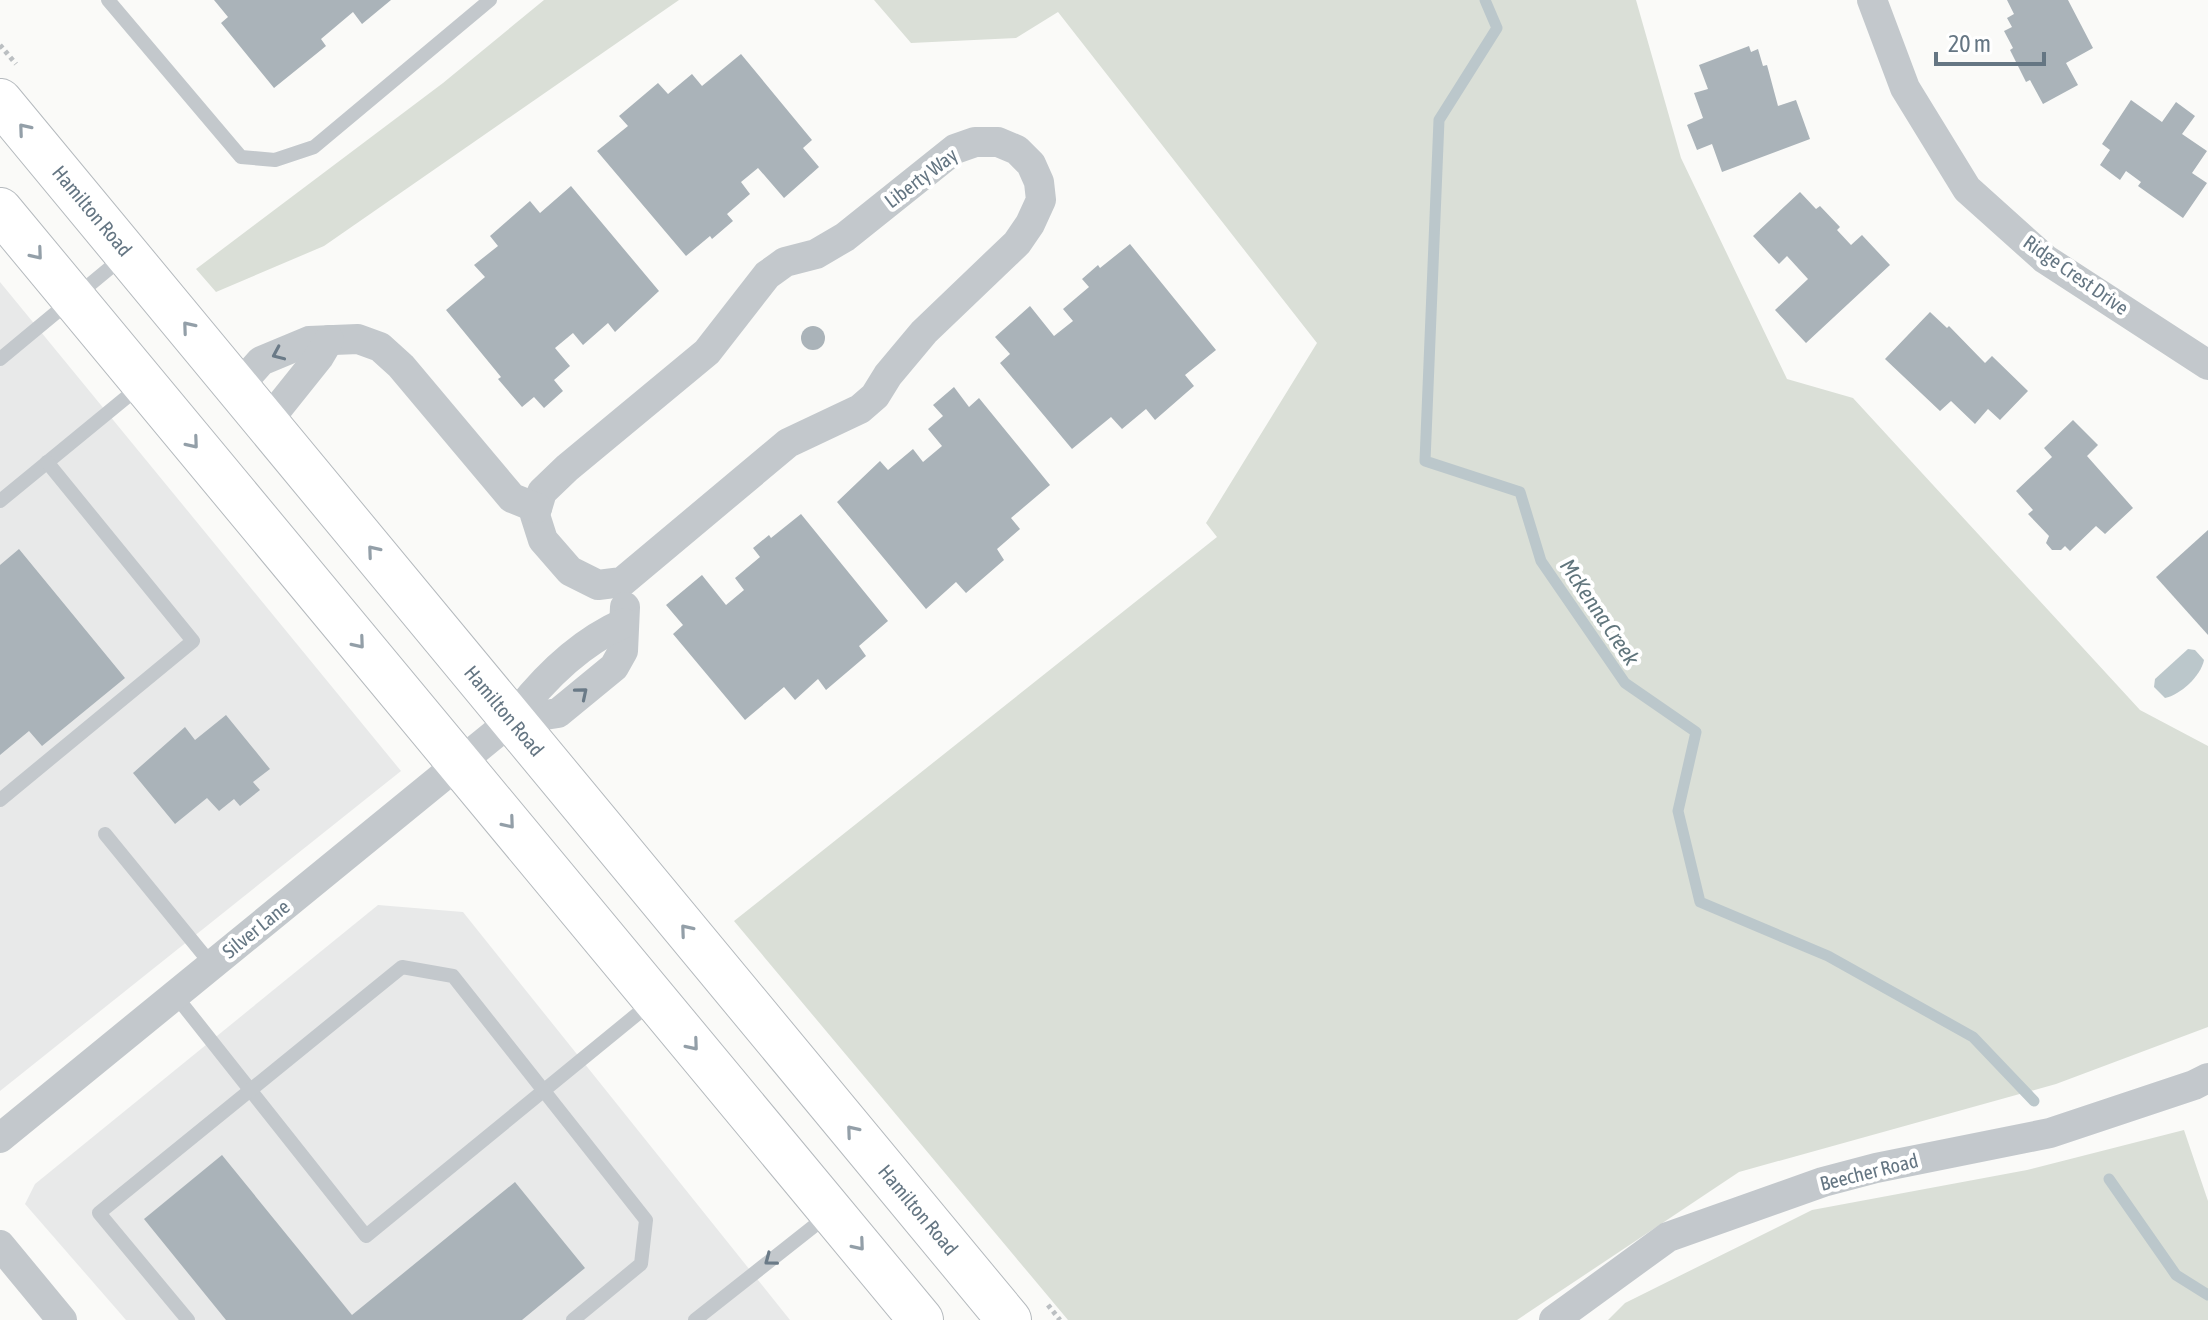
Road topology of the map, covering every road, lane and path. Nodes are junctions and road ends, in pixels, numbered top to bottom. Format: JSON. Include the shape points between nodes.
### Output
{"nodes":[{"id":1,"x":108,"y":0,"type":"edge"},
{"id":2,"x":490,"y":0,"type":"edge"},
{"id":3,"x":1872,"y":0,"type":"edge"},
{"id":4,"x":0,"y":101,"type":"edge"},
{"id":5,"x":0,"y":210,"type":"edge"},
{"id":6,"x":127,"y":254,"type":"junction"},
{"id":7,"x":74,"y":298,"type":"junction"},
{"id":8,"x":329,"y":340,"type":"junction"},
{"id":9,"x":2,"y":353,"type":"edge"},
{"id":10,"x":2208,"y":365,"type":"edge"},
{"id":11,"x":144,"y":383,"type":"junction"},
{"id":12,"x":238,"y":387,"type":"junction"},
{"id":13,"x":267,"y":422,"type":"junction"},
{"id":14,"x":47,"y":462,"type":"junction"},
{"id":15,"x":0,"y":501,"type":"edge"},
{"id":16,"x":537,"y":508,"type":"junction"},
{"id":17,"x":622,"y":582,"type":"junction"},
{"id":18,"x":512,"y":720,"type":"junction"},
{"id":19,"x":459,"y":763,"type":"junction"},
{"id":20,"x":0,"y":800,"type":"edge"},
{"id":21,"x":105,"y":834,"type":"dead end"},
{"id":22,"x":212,"y":965,"type":"junction"},
{"id":23,"x":175,"y":995,"type":"junction"},
{"id":24,"x":655,"y":1000,"type":"junction"},
{"id":25,"x":2208,"y":1078,"type":"edge"},
{"id":26,"x":249,"y":1090,"type":"junction"},
{"id":27,"x":543,"y":1091,"type":"junction"},
{"id":28,"x":0,"y":1138,"type":"edge"},
{"id":29,"x":832,"y":1212,"type":"junction"},
{"id":30,"x":0,"y":1245,"type":"edge"},
{"id":31,"x":62,"y":1320,"type":"edge"},
{"id":32,"x":188,"y":1320,"type":"edge"},
{"id":33,"x":573,"y":1320,"type":"edge"},
{"id":34,"x":695,"y":1320,"type":"edge"},
{"id":35,"x":921,"y":1320,"type":"edge"},
{"id":36,"x":1009,"y":1320,"type":"edge"},
{"id":37,"x":1554,"y":1320,"type":"edge"}],
"edges":[{"from":1,"to":2,"type":"lane","via":[[241,157],[275,160],[314,147]]},
{"from":3,"to":10,"type":"street","name":"Ridge Crest Drive","via":[[1905,88],[1967,189],[2045,259]]},
{"from":6,"to":4,"type":"main road","name":"Hamilton Road","one_way":true},
{"from":5,"to":7,"type":"main road","one_way":true},
{"from":6,"to":7,"type":"lane"},
{"from":12,"to":6,"type":"main road","name":"Hamilton Road","one_way":true},
{"from":7,"to":9,"type":"lane"},
{"from":7,"to":11,"type":"main road"},
{"from":8,"to":12,"type":"street","one_way":true,"via":[[309,341],[261,361]]},
{"from":8,"to":13,"type":"street"},
{"from":8,"to":16,"type":"street","via":[[358,339],[380,347],[512,498]]},
{"from":11,"to":14,"type":"lane"},
{"from":11,"to":19,"type":"main road","one_way":true},
{"from":12,"to":13,"type":"main road","name":"Hamilton Road"},
{"from":18,"to":13,"type":"main road","name":"Hamilton Road","one_way":true},
{"from":14,"to":15,"type":"lane"},
{"from":14,"to":20,"type":"lane","via":[[193,641]]},
{"from":16,"to":17,"type":"street","via":[[543,540],[570,571],[598,585]]},
{"from":16,"to":17,"type":"street","name":"Liberty Way","via":[[542,492],[567,468],[707,352],[767,275],[845,237],[955,149],[998,142],[1017,150],[1031,164],[1041,200],[1017,243],[924,332],[860,409],[788,443]]},
{"from":17,"to":18,"type":"street","via":[[623,651],[614,667],[558,713]]},
{"from":18,"to":19,"type":"street","name":"Silver Lane"},
{"from":36,"to":18,"type":"main road","name":"Hamilton Road","one_way":true},
{"from":19,"to":22,"type":"street","name":"Silver Lane"},
{"from":19,"to":24,"type":"main road","one_way":true},
{"from":21,"to":22,"type":"lane"},
{"from":22,"to":23,"type":"street","name":"Silver Lane"},
{"from":23,"to":26,"type":"lane"},
{"from":23,"to":28,"type":"street","name":"Silver Lane"},
{"from":24,"to":27,"type":"lane"},
{"from":24,"to":29,"type":"main road","one_way":true},
{"from":25,"to":37,"type":"street","name":"Beecher Road","via":[[2050,1133],[1823,1182],[1668,1237]]},
{"from":26,"to":27,"type":"lane","via":[[402,967],[453,976]]},
{"from":26,"to":27,"type":"lane","via":[[366,1236]]},
{"from":26,"to":32,"type":"lane","via":[[99,1213]]},
{"from":27,"to":33,"type":"lane","via":[[646,1220],[641,1264]]},
{"from":29,"to":34,"type":"lane","one_way":true},
{"from":29,"to":35,"type":"main road","one_way":true},
{"from":30,"to":31,"type":"street"}]}
